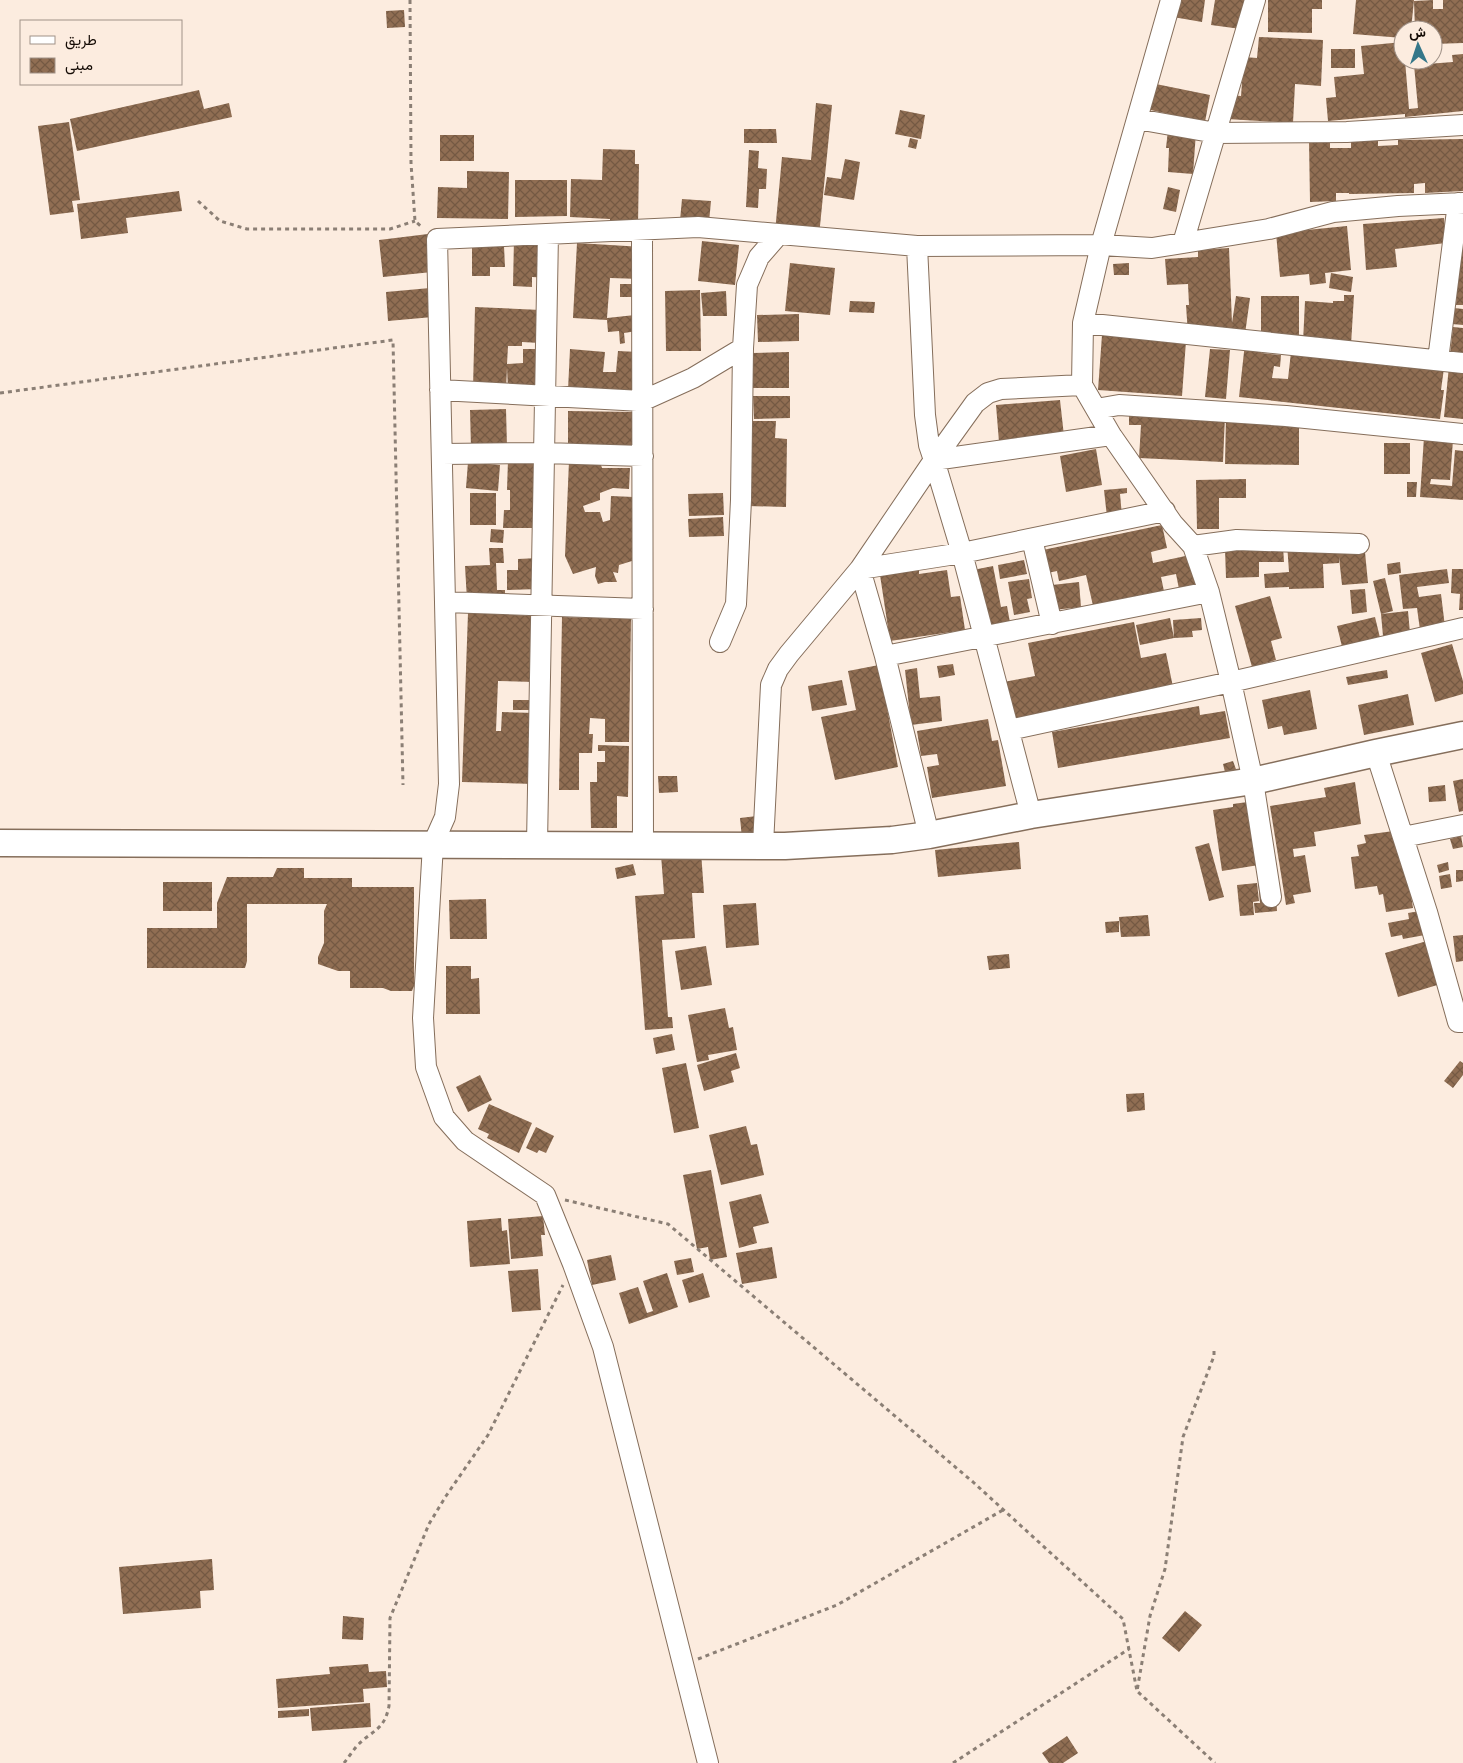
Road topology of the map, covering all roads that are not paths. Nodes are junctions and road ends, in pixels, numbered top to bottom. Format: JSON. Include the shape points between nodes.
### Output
{"nodes":[{"id":1,"x":1171,"y":0,"type":"edge"},
{"id":2,"x":1255,"y":0,"type":"edge"},
{"id":3,"x":1137,"y":119,"type":"junction"},
{"id":4,"x":1463,"y":125,"type":"edge"},
{"id":5,"x":1216,"y":133,"type":"junction"},
{"id":6,"x":1461,"y":203,"type":"edge"},
{"id":7,"x":642,"y":230,"type":"junction"},
{"id":8,"x":548,"y":234,"type":"junction"},
{"id":9,"x":779,"y":234,"type":"junction"},
{"id":10,"x":1183,"y":243,"type":"junction"},
{"id":11,"x":1101,"y":245,"type":"junction"},
{"id":12,"x":916,"y":246,"type":"junction"},
{"id":13,"x":1084,"y":323,"type":"junction"},
{"id":14,"x":742,"y":348,"type":"junction"},
{"id":15,"x":1438,"y":360,"type":"junction"},
{"id":16,"x":1463,"y":362,"type":"edge"},
{"id":17,"x":1082,"y":385,"type":"junction"},
{"id":18,"x":440,"y":390,"type":"junction"},
{"id":19,"x":545,"y":396,"type":"junction"},
{"id":20,"x":642,"y":401,"type":"junction"},
{"id":21,"x":1096,"y":409,"type":"junction"},
{"id":22,"x":1463,"y":434,"type":"edge"},
{"id":23,"x":1111,"y":435,"type":"junction"},
{"id":24,"x":544,"y":453,"type":"junction"},
{"id":25,"x":442,"y":454,"type":"junction"},
{"id":26,"x":643,"y":456,"type":"junction"},
{"id":27,"x":934,"y":460,"type":"junction"},
{"id":28,"x":1165,"y":511,"type":"junction"},
{"id":29,"x":1032,"y":538,"type":"junction"},
{"id":30,"x":1358,"y":544,"type":"dead end"},
{"id":31,"x":1193,"y":546,"type":"junction"},
{"id":32,"x":962,"y":553,"type":"junction"},
{"id":33,"x":860,"y":569,"type":"junction"},
{"id":34,"x":1209,"y":592,"type":"junction"},
{"id":35,"x":445,"y":602,"type":"junction"},
{"id":36,"x":541,"y":606,"type":"junction"},
{"id":37,"x":643,"y":609,"type":"junction"},
{"id":38,"x":1052,"y":624,"type":"junction"},
{"id":39,"x":1463,"y":628,"type":"edge"},
{"id":40,"x":984,"y":638,"type":"junction"},
{"id":41,"x":720,"y":642,"type":"dead end"},
{"id":42,"x":885,"y":656,"type":"junction"},
{"id":43,"x":1232,"y":682,"type":"junction"},
{"id":44,"x":1009,"y":730,"type":"junction"},
{"id":45,"x":1463,"y":736,"type":"edge"},
{"id":46,"x":1376,"y":753,"type":"junction"},
{"id":47,"x":1253,"y":781,"type":"junction"},
{"id":48,"x":1031,"y":815,"type":"junction"},
{"id":49,"x":1463,"y":825,"type":"edge"},
{"id":50,"x":929,"y":835,"type":"junction"},
{"id":51,"x":1403,"y":837,"type":"junction"},
{"id":52,"x":0,"y":842,"type":"edge"},
{"id":53,"x":433,"y":844,"type":"junction"},
{"id":54,"x":537,"y":844,"type":"junction"},
{"id":55,"x":643,"y":845,"type":"junction"},
{"id":56,"x":763,"y":846,"type":"junction"},
{"id":57,"x":1271,"y":897,"type":"dead end"},
{"id":58,"x":1463,"y":1022,"type":"edge"},
{"id":59,"x":708,"y":1763,"type":"edge"}],
"edges":[{"from":1,"to":3,"type":"street"},
{"from":2,"to":5,"type":"street"},
{"from":3,"to":5,"type":"street"},
{"from":3,"to":11,"type":"street"},
{"from":4,"to":5,"type":"street","via":[[1347,132]]},
{"from":5,"to":10,"type":"street"},
{"from":6,"to":10,"type":"street","via":[[1333,212],[1269,229]]},
{"from":6,"to":15,"type":"street"},
{"from":7,"to":8,"type":"street"},
{"from":7,"to":9,"type":"street","via":[[698,228]]},
{"from":7,"to":20,"type":"street"},
{"from":8,"to":18,"type":"street","via":[[437,239]]},
{"from":8,"to":19,"type":"street"},
{"from":9,"to":12,"type":"street"},
{"from":9,"to":14,"type":"street","via":[[759,257],[747,285]]},
{"from":10,"to":11,"type":"street","via":[[1152,248]]},
{"from":11,"to":12,"type":"street"},
{"from":11,"to":13,"type":"street"},
{"from":12,"to":27,"type":"street","via":[[925,415]]},
{"from":13,"to":15,"type":"street"},
{"from":13,"to":17,"type":"street"},
{"from":14,"to":20,"type":"street","via":[[693,378]]},
{"from":14,"to":41,"type":"street","via":[[742,500],[736,604]]},
{"from":15,"to":16,"type":"street"},
{"from":17,"to":21,"type":"street"},
{"from":17,"to":27,"type":"street","via":[[1008,388],[988,393],[975,403]]},
{"from":18,"to":19,"type":"street"},
{"from":18,"to":25,"type":"street"},
{"from":19,"to":20,"type":"street"},
{"from":19,"to":24,"type":"street"},
{"from":20,"to":26,"type":"street"},
{"from":21,"to":22,"type":"street","via":[[1119,405],[1286,416]]},
{"from":21,"to":23,"type":"street"},
{"from":23,"to":27,"type":"street"},
{"from":23,"to":28,"type":"street"},
{"from":24,"to":25,"type":"street"},
{"from":24,"to":26,"type":"street"},
{"from":24,"to":36,"type":"street"},
{"from":25,"to":35,"type":"street"},
{"from":26,"to":37,"type":"street"},
{"from":27,"to":32,"type":"street"},
{"from":27,"to":33,"type":"street"},
{"from":28,"to":29,"type":"street"},
{"from":28,"to":31,"type":"street"},
{"from":29,"to":32,"type":"street"},
{"from":29,"to":38,"type":"street"},
{"from":30,"to":31,"type":"street","via":[[1237,540]]},
{"from":31,"to":34,"type":"street"},
{"from":32,"to":33,"type":"street"},
{"from":32,"to":40,"type":"street"},
{"from":33,"to":42,"type":"street"},
{"from":33,"to":56,"type":"street","via":[[789,654],[770,685]]},
{"from":34,"to":38,"type":"street"},
{"from":34,"to":43,"type":"street"},
{"from":35,"to":36,"type":"street"},
{"from":35,"to":53,"type":"street","via":[[449,784],[445,817]]},
{"from":36,"to":37,"type":"street"},
{"from":36,"to":54,"type":"street"},
{"from":37,"to":55,"type":"street"},
{"from":38,"to":40,"type":"street"},
{"from":39,"to":43,"type":"street"},
{"from":40,"to":42,"type":"street"},
{"from":40,"to":44,"type":"street"},
{"from":42,"to":50,"type":"street"},
{"from":43,"to":44,"type":"street"},
{"from":43,"to":47,"type":"street"},
{"from":44,"to":48,"type":"street"},
{"from":45,"to":46,"type":"main road"},
{"from":46,"to":47,"type":"main road"},
{"from":46,"to":51,"type":"street"},
{"from":47,"to":48,"type":"main road"},
{"from":47,"to":57,"type":"street"},
{"from":48,"to":50,"type":"main road"},
{"from":49,"to":51,"type":"street"},
{"from":50,"to":56,"type":"main road","via":[[892,840]]},
{"from":51,"to":58,"type":"street","via":[[1458,1022]]},
{"from":52,"to":53,"type":"main road"},
{"from":53,"to":54,"type":"main road"},
{"from":53,"to":59,"type":"street","via":[[423,1018],[426,1067],[444,1117],[465,1141],[545,1195],[573,1264],[603,1347]]},
{"from":54,"to":55,"type":"main road"},
{"from":55,"to":56,"type":"main road"}]}
